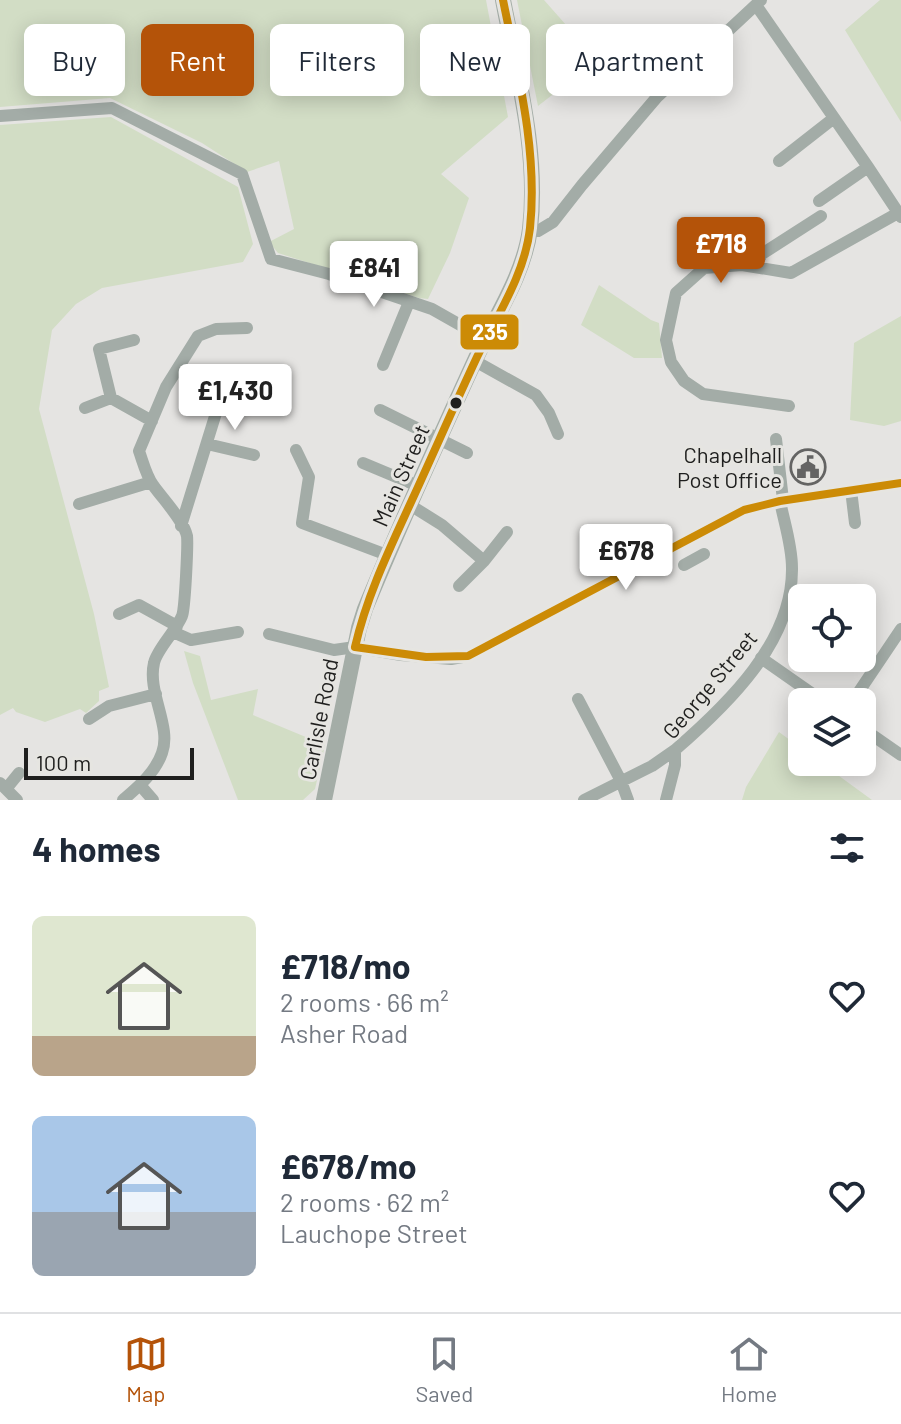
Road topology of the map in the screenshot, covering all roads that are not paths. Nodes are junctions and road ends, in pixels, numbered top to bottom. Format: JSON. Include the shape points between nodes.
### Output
{"nodes":[{"id":1,"x":503,"y":0,"type":"edge"},
{"id":2,"x":758,"y":3,"type":"edge"},
{"id":3,"x":0,"y":116,"type":"edge"},
{"id":4,"x":834,"y":118,"type":"junction"},
{"id":5,"x":779,"y":161,"type":"dead end"},
{"id":6,"x":868,"y":167,"type":"junction"},
{"id":7,"x":819,"y":201,"type":"dead end"},
{"id":8,"x":900,"y":215,"type":"edge"},
{"id":9,"x":821,"y":216,"type":"dead end"},
{"id":10,"x":530,"y":230,"type":"junction"},
{"id":11,"x":754,"y":267,"type":"junction"},
{"id":12,"x":409,"y":302,"type":"junction"},
{"id":13,"x":247,"y":328,"type":"dead end"},
{"id":14,"x":485,"y":339,"type":"junction"},
{"id":15,"x":134,"y":340,"type":"dead end"},
{"id":16,"x":475,"y":361,"type":"junction"},
{"id":17,"x":383,"y":365,"type":"dead end"},
{"id":18,"x":111,"y":398,"type":"junction"},
{"id":19,"x":789,"y":406,"type":"dead end"},
{"id":20,"x":85,"y":408,"type":"dead end"},
{"id":21,"x":380,"y":410,"type":"dead end"},
{"id":22,"x":216,"y":413,"type":"dead end"},
{"id":23,"x":152,"y":421,"type":"junction"},
{"id":24,"x":558,"y":434,"type":"dead end"},
{"id":25,"x":440,"y":439,"type":"junction"},
{"id":26,"x":776,"y":439,"type":"dead end"},
{"id":27,"x":207,"y":444,"type":"junction"},
{"id":28,"x":296,"y":450,"type":"dead end"},
{"id":29,"x":467,"y":453,"type":"dead end"},
{"id":30,"x":254,"y":455,"type":"dead end"},
{"id":31,"x":363,"y":463,"type":"dead end"},
{"id":32,"x":151,"y":482,"type":"junction"},
{"id":33,"x":901,"y":483,"type":"edge"},
{"id":34,"x":418,"y":486,"type":"junction"},
{"id":35,"x":851,"y":490,"type":"junction"},
{"id":36,"x":782,"y":500,"type":"junction"},
{"id":37,"x":79,"y":504,"type":"dead end"},
{"id":38,"x":410,"y":505,"type":"junction"},
{"id":39,"x":855,"y":523,"type":"dead end"},
{"id":40,"x":181,"y":526,"type":"junction"},
{"id":41,"x":507,"y":532,"type":"dead end"},
{"id":42,"x":704,"y":554,"type":"dead end"},
{"id":43,"x":387,"y":555,"type":"junction"},
{"id":44,"x":484,"y":561,"type":"junction"},
{"id":45,"x":684,"y":565,"type":"dead end"},
{"id":46,"x":459,"y":586,"type":"dead end"},
{"id":47,"x":119,"y":614,"type":"dead end"},
{"id":48,"x":175,"y":629,"type":"junction"},
{"id":49,"x":901,"y":629,"type":"edge"},
{"id":50,"x":238,"y":632,"type":"dead end"},
{"id":51,"x":269,"y":634,"type":"dead end"},
{"id":52,"x":355,"y":647,"type":"junction"},
{"id":53,"x":761,"y":658,"type":"junction"},
{"id":54,"x":804,"y":688,"type":"edge"},
{"id":55,"x":861,"y":688,"type":"edge"},
{"id":56,"x":102,"y":693,"type":"dead end"},
{"id":57,"x":156,"y":694,"type":"junction"},
{"id":58,"x":578,"y":699,"type":"dead end"},
{"id":59,"x":109,"y":706,"type":"junction"},
{"id":60,"x":89,"y":719,"type":"dead end"},
{"id":61,"x":876,"y":738,"type":"edge"},
{"id":62,"x":675,"y":750,"type":"junction"},
{"id":63,"x":901,"y":755,"type":"edge"},
{"id":64,"x":19,"y":773,"type":"dead end"},
{"id":65,"x":621,"y":781,"type":"junction"},
{"id":66,"x":140,"y":785,"type":"junction"},
{"id":67,"x":3,"y":786,"type":"edge"},
{"id":68,"x":17,"y":800,"type":"edge"},
{"id":69,"x":123,"y":800,"type":"edge"},
{"id":70,"x":153,"y":800,"type":"edge"},
{"id":71,"x":324,"y":800,"type":"edge"},
{"id":72,"x":584,"y":800,"type":"edge"},
{"id":73,"x":628,"y":800,"type":"edge"},
{"id":74,"x":666,"y":800,"type":"edge"}],
"edges":[{"from":1,"to":10,"type":"main road","name":"Main Street","via":[[530,158]]},
{"from":2,"to":4,"type":"street"},
{"from":2,"to":10,"type":"street","via":[[657,97],[553,222]]},
{"from":3,"to":12,"type":"street","via":[[112,108],[242,174],[271,259]]},
{"from":4,"to":5,"type":"street"},
{"from":4,"to":6,"type":"street"},
{"from":6,"to":7,"type":"street"},
{"from":6,"to":8,"type":"street"},
{"from":8,"to":11,"type":"street","via":[[791,273]]},
{"from":9,"to":11,"type":"street","via":[[762,254]]},
{"from":10,"to":14,"type":"main road","name":"Main Street","via":[[517,273]]},
{"from":11,"to":19,"type":"street","via":[[704,268],[676,293],[666,340],[671,362],[684,381],[703,394]]},
{"from":12,"to":14,"type":"street"},
{"from":12,"to":17,"type":"street"},
{"from":13,"to":23,"type":"street","via":[[216,329],[198,336]]},
{"from":14,"to":16,"type":"main road","name":"Main Street"},
{"from":15,"to":18,"type":"street","via":[[99,349]]},
{"from":16,"to":24,"type":"street","via":[[536,395]]},
{"from":16,"to":25,"type":"main road","name":"Main Street"},
{"from":18,"to":20,"type":"street"},
{"from":18,"to":23,"type":"street"},
{"from":21,"to":25,"type":"street"},
{"from":22,"to":27,"type":"street"},
{"from":23,"to":32,"type":"street","via":[[139,451]]},
{"from":25,"to":29,"type":"street"},
{"from":25,"to":34,"type":"main road","name":"Main Street"},
{"from":26,"to":36,"type":"street","name":"George Street"},
{"from":27,"to":30,"type":"street"},
{"from":27,"to":40,"type":"street"},
{"from":28,"to":43,"type":"street","via":[[309,477],[302,523]]},
{"from":31,"to":34,"type":"street"},
{"from":32,"to":37,"type":"street"},
{"from":32,"to":40,"type":"street"},
{"from":33,"to":35,"type":"street"},
{"from":34,"to":38,"type":"main road","name":"Main Street"},
{"from":35,"to":36,"type":"street"},
{"from":35,"to":39,"type":"street"},
{"from":36,"to":52,"type":"street","via":[[744,510],[468,656],[451,659]]},
{"from":36,"to":53,"type":"street","name":"George Street","via":[[791,584],[783,619]]},
{"from":38,"to":43,"type":"main road","name":"Main Street"},
{"from":38,"to":44,"type":"street"},
{"from":40,"to":48,"type":"street","via":[[187,535],[184,613]]},
{"from":41,"to":44,"type":"street"},
{"from":42,"to":45,"type":"street"},
{"from":43,"to":52,"type":"main road","name":"Main Street"},
{"from":44,"to":46,"type":"street"},
{"from":47,"to":48,"type":"street","via":[[139,605]]},
{"from":48,"to":50,"type":"street","via":[[191,640]]},
{"from":48,"to":57,"type":"street","via":[[154,661]]},
{"from":49,"to":55,"type":"street"},
{"from":51,"to":52,"type":"street","via":[[334,650]]},
{"from":52,"to":71,"type":"main road","name":"Carlisle Road"},
{"from":53,"to":54,"type":"street"},
{"from":53,"to":62,"type":"street","name":"George Street"},
{"from":56,"to":59,"type":"street"},
{"from":57,"to":59,"type":"street"},
{"from":57,"to":66,"type":"street","via":[[163,752]]},
{"from":58,"to":65,"type":"street"},
{"from":59,"to":60,"type":"street"},
{"from":61,"to":63,"type":"street"},
{"from":62,"to":65,"type":"street"},
{"from":62,"to":74,"type":"street","name":"George Street"},
{"from":64,"to":67,"type":"street"},
{"from":65,"to":72,"type":"street"},
{"from":65,"to":73,"type":"street"},
{"from":66,"to":69,"type":"street"},
{"from":66,"to":70,"type":"street"},
{"from":67,"to":68,"type":"street"}]}
